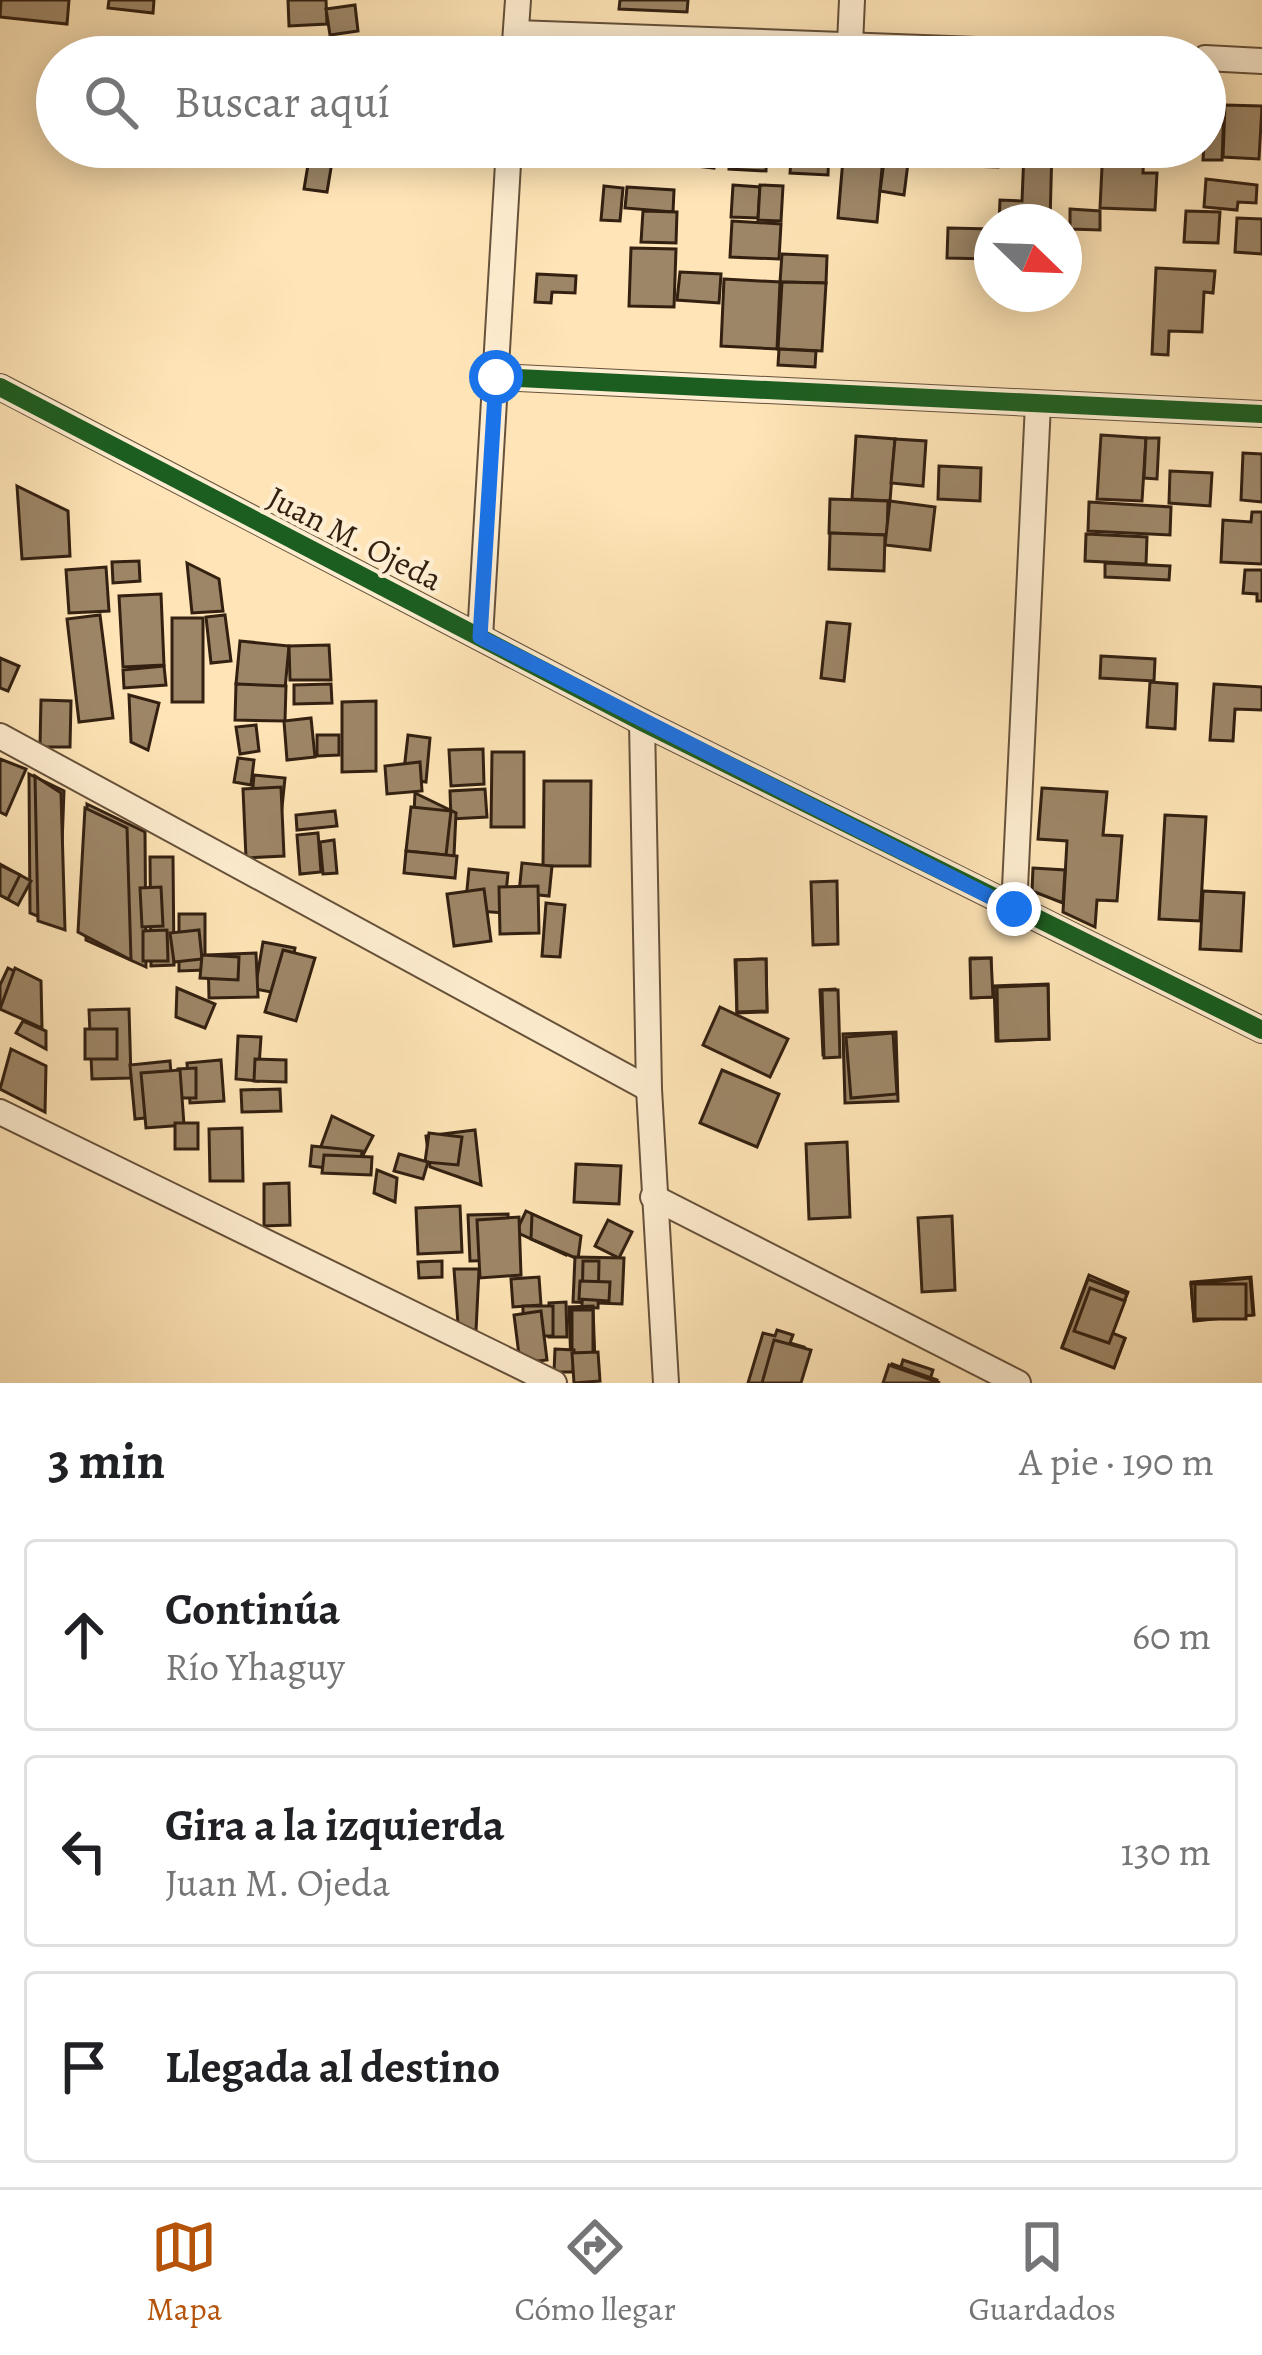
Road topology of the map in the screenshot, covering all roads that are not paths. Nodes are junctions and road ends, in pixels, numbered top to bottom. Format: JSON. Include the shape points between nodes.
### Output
{"nodes":[{"id":1,"x":518,"y":0,"type":"edge"},
{"id":2,"x":852,"y":0,"type":"edge"},
{"id":3,"x":516,"y":36,"type":"edge"},
{"id":4,"x":850,"y":36,"type":"edge"},
{"id":5,"x":1226,"y":59,"type":"edge"},
{"id":6,"x":1262,"y":61,"type":"edge"},
{"id":7,"x":508,"y":168,"type":"edge"},
{"id":8,"x":496,"y":377,"type":"junction"},
{"id":9,"x":0,"y":387,"type":"edge"},
{"id":10,"x":1038,"y":404,"type":"junction"},
{"id":11,"x":1262,"y":414,"type":"edge"},
{"id":12,"x":480,"y":637,"type":"junction"},
{"id":13,"x":642,"y":722,"type":"junction"},
{"id":14,"x":0,"y":736,"type":"edge"},
{"id":15,"x":1014,"y":909,"type":"junction"},
{"id":16,"x":1262,"y":1030,"type":"edge"},
{"id":17,"x":649,"y":1089,"type":"junction"},
{"id":18,"x":0,"y":1112,"type":"edge"},
{"id":19,"x":653,"y":1198,"type":"junction"},
{"id":20,"x":554,"y":1383,"type":"edge"},
{"id":21,"x":666,"y":1383,"type":"edge"},
{"id":22,"x":1018,"y":1383,"type":"edge"}],
"edges":[{"from":1,"to":3,"type":"street"},
{"from":2,"to":4,"type":"street"},
{"from":5,"to":6,"type":"street"},
{"from":7,"to":8,"type":"street"},
{"from":8,"to":10,"type":"street"},
{"from":8,"to":12,"type":"street"},
{"from":9,"to":12,"type":"street","name":"Juan M. Ojeda"},
{"from":10,"to":11,"type":"street"},
{"from":10,"to":15,"type":"street"},
{"from":12,"to":13,"type":"street","name":"Juan M. Ojeda"},
{"from":13,"to":15,"type":"street","name":"Juan M. Ojeda"},
{"from":13,"to":17,"type":"street"},
{"from":14,"to":17,"type":"street"},
{"from":15,"to":16,"type":"street","name":"Juan M. Ojeda"},
{"from":17,"to":19,"type":"street"},
{"from":18,"to":20,"type":"street"},
{"from":19,"to":21,"type":"street"},
{"from":19,"to":22,"type":"street"}]}
